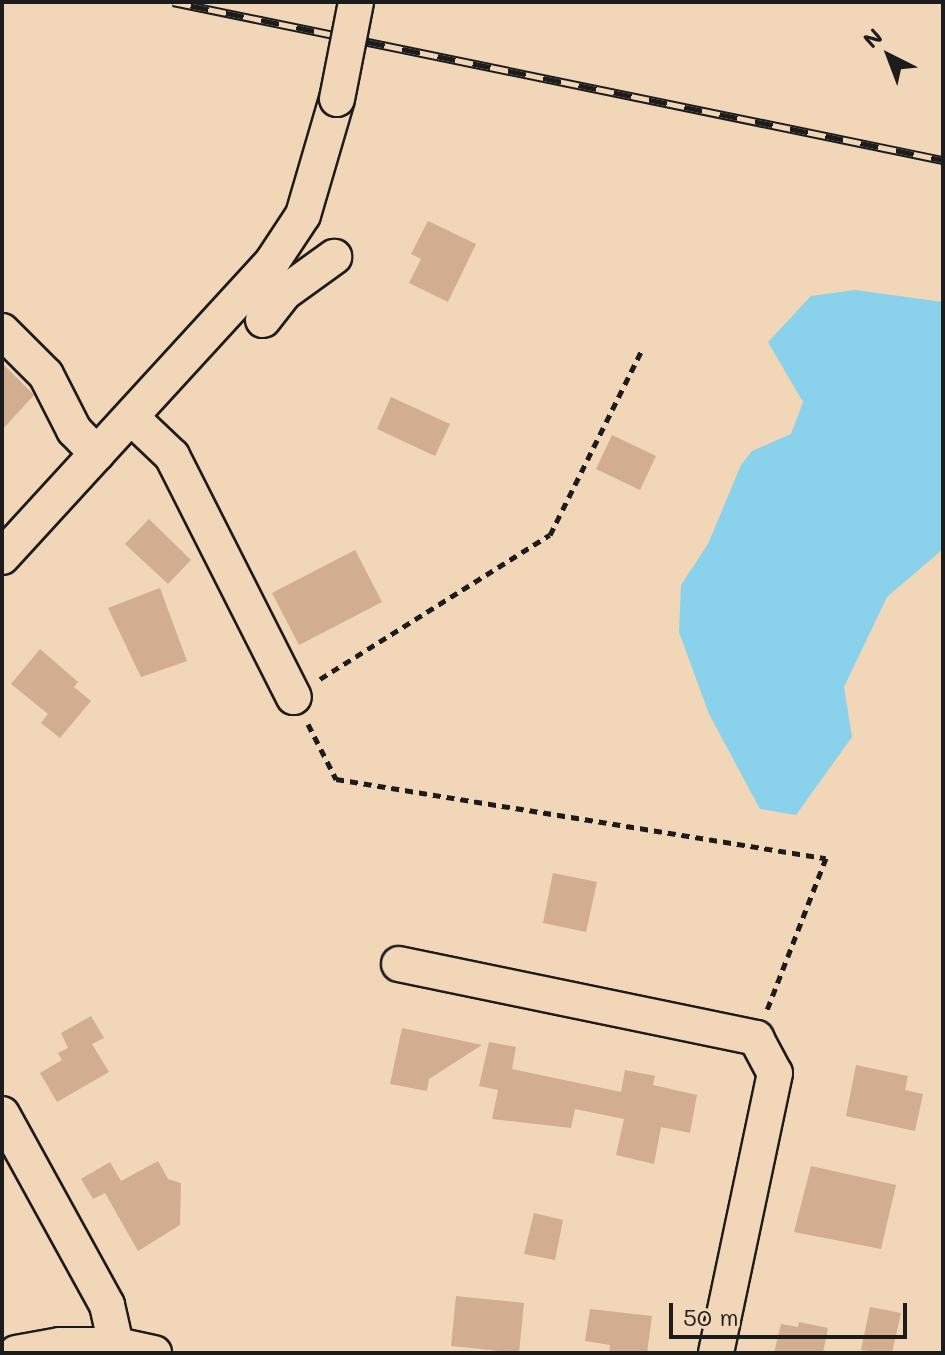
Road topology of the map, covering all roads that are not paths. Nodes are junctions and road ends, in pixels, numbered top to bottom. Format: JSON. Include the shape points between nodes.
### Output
{"nodes":[{"id":1,"x":356,"y":2,"type":"edge"},
{"id":2,"x":334,"y":257,"type":"dead end"},
{"id":3,"x":269,"y":288,"type":"junction"},
{"id":4,"x":263,"y":320,"type":"dead end"},
{"id":5,"x":2,"y":331,"type":"edge"},
{"id":6,"x":131,"y":417,"type":"junction"},
{"id":7,"x":97,"y":454,"type":"junction"},
{"id":8,"x":2,"y":557,"type":"edge"},
{"id":9,"x":294,"y":697,"type":"road end"},
{"id":10,"x":399,"y":964,"type":"dead end"},
{"id":11,"x":2,"y":1114,"type":"edge"},
{"id":12,"x":116,"y":1345,"type":"junction"},
{"id":13,"x":2,"y":1347,"type":"edge"},
{"id":14,"x":7,"y":1353,"type":"edge"},
{"id":15,"x":16,"y":1353,"type":"edge"},
{"id":16,"x":154,"y":1353,"type":"edge"},
{"id":17,"x":716,"y":1353,"type":"edge"}],
"edges":[{"from":1,"to":3,"type":"street","bridge":true,"via":[[322,166]]},
{"from":2,"to":3,"type":"street"},
{"from":3,"to":4,"type":"street"},
{"from":3,"to":6,"type":"street"},
{"from":5,"to":7,"type":"street","via":[[46,375],[74,430]]},
{"from":6,"to":7,"type":"street"},
{"from":6,"to":9,"type":"street","via":[[172,456]]},
{"from":7,"to":8,"type":"street"},
{"from":10,"to":17,"type":"street","via":[[756,1038],[775,1073]]},
{"from":11,"to":12,"type":"street","via":[[107,1305]]},
{"from":12,"to":15,"type":"street","via":[[60,1345]]},
{"from":12,"to":16,"type":"street"},
{"from":13,"to":14,"type":"street"}]}
